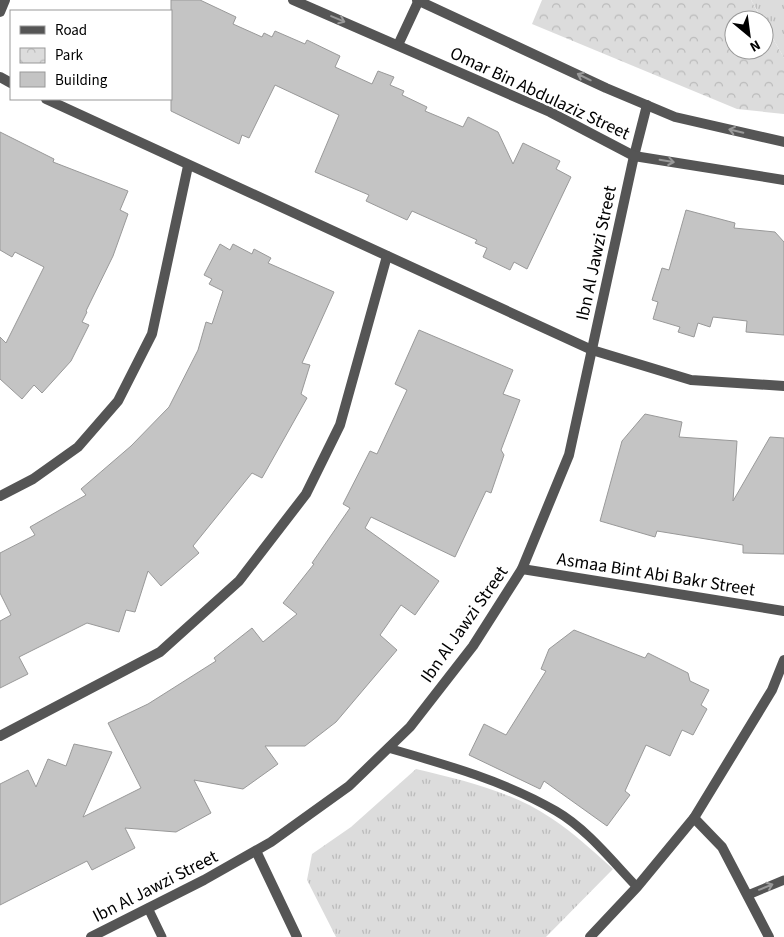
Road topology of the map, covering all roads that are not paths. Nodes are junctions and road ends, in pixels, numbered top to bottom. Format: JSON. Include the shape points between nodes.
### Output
{"nodes":[{"id":1,"x":5,"y":0,"type":"edge"},
{"id":2,"x":293,"y":0,"type":"edge"},
{"id":3,"x":418,"y":0,"type":"edge"},
{"id":4,"x":0,"y":12,"type":"edge"},
{"id":5,"x":398,"y":45,"type":"junction"},
{"id":6,"x":48,"y":100,"type":"edge"},
{"id":7,"x":647,"y":105,"type":"junction"},
{"id":8,"x":784,"y":142,"type":"edge"},
{"id":9,"x":634,"y":156,"type":"junction"},
{"id":10,"x":188,"y":166,"type":"junction"},
{"id":11,"x":784,"y":180,"type":"edge"},
{"id":12,"x":387,"y":256,"type":"junction"},
{"id":13,"x":592,"y":350,"type":"junction"},
{"id":14,"x":784,"y":386,"type":"edge"},
{"id":15,"x":0,"y":496,"type":"edge"},
{"id":16,"x":522,"y":569,"type":"junction"},
{"id":17,"x":784,"y":611,"type":"edge"},
{"id":18,"x":784,"y":660,"type":"edge"},
{"id":19,"x":0,"y":736,"type":"edge"},
{"id":20,"x":388,"y":748,"type":"junction"},
{"id":21,"x":694,"y":818,"type":"junction"},
{"id":22,"x":256,"y":851,"type":"junction"},
{"id":23,"x":784,"y":880,"type":"edge"},
{"id":24,"x":637,"y":887,"type":"junction"},
{"id":25,"x":748,"y":894,"type":"junction"},
{"id":26,"x":148,"y":908,"type":"junction"},
{"id":27,"x":91,"y":937,"type":"edge"},
{"id":28,"x":162,"y":937,"type":"edge"},
{"id":29,"x":298,"y":937,"type":"edge"},
{"id":30,"x":590,"y":937,"type":"edge"},
{"id":31,"x":769,"y":937,"type":"edge"}],
"edges":[{"from":1,"to":4,"type":"street"},
{"from":2,"to":5,"type":"street","name":"Omar Bin Abdulaziz Street","one_way":true},
{"from":3,"to":5,"type":"street"},
{"from":7,"to":3,"type":"street","one_way":true},
{"from":5,"to":9,"type":"street","name":"Omar Bin Abdulaziz Street","via":[[550,112]]},
{"from":6,"to":10,"type":"street"},
{"from":8,"to":7,"type":"street","one_way":true,"via":[[676,117]]},
{"from":7,"to":9,"type":"street","name":"Ibn Al Jawzi Street"},
{"from":9,"to":11,"type":"street","name":"Omar Bin Abdulaziz Street","one_way":true},
{"from":9,"to":13,"type":"street","name":"Ibn Al Jawzi Street"},
{"from":10,"to":12,"type":"street"},
{"from":10,"to":15,"type":"street","via":[[152,334],[118,401],[78,447],[33,479]]},
{"from":12,"to":13,"type":"street"},
{"from":12,"to":19,"type":"street","via":[[340,425],[306,494],[239,581],[160,652]]},
{"from":13,"to":14,"type":"street","via":[[691,380]]},
{"from":13,"to":16,"type":"street","name":"Ibn Al Jawzi Street","via":[[569,455]]},
{"from":16,"to":17,"type":"street","name":"Asmaa Bint Abi Bakr Street"},
{"from":16,"to":20,"type":"street","name":"Ibn Al Jawzi Street","via":[[473,646],[410,728]]},
{"from":18,"to":21,"type":"street","via":[[772,690]]},
{"from":20,"to":22,"type":"street","name":"Ibn Al Jawzi Street","via":[[349,786]]},
{"from":20,"to":24,"type":"lane","via":[[486,779],[557,811],[586,835]]},
{"from":21,"to":24,"type":"street"},
{"from":21,"to":25,"type":"street","via":[[722,847]]},
{"from":22,"to":26,"type":"street","name":"Ibn Al Jawzi Street"},
{"from":22,"to":29,"type":"street"},
{"from":25,"to":23,"type":"lane","one_way":true},
{"from":24,"to":30,"type":"street"},
{"from":25,"to":31,"type":"street"},
{"from":26,"to":27,"type":"street","name":"Ibn Al Jawzi Street"},
{"from":26,"to":28,"type":"lane"}]}
